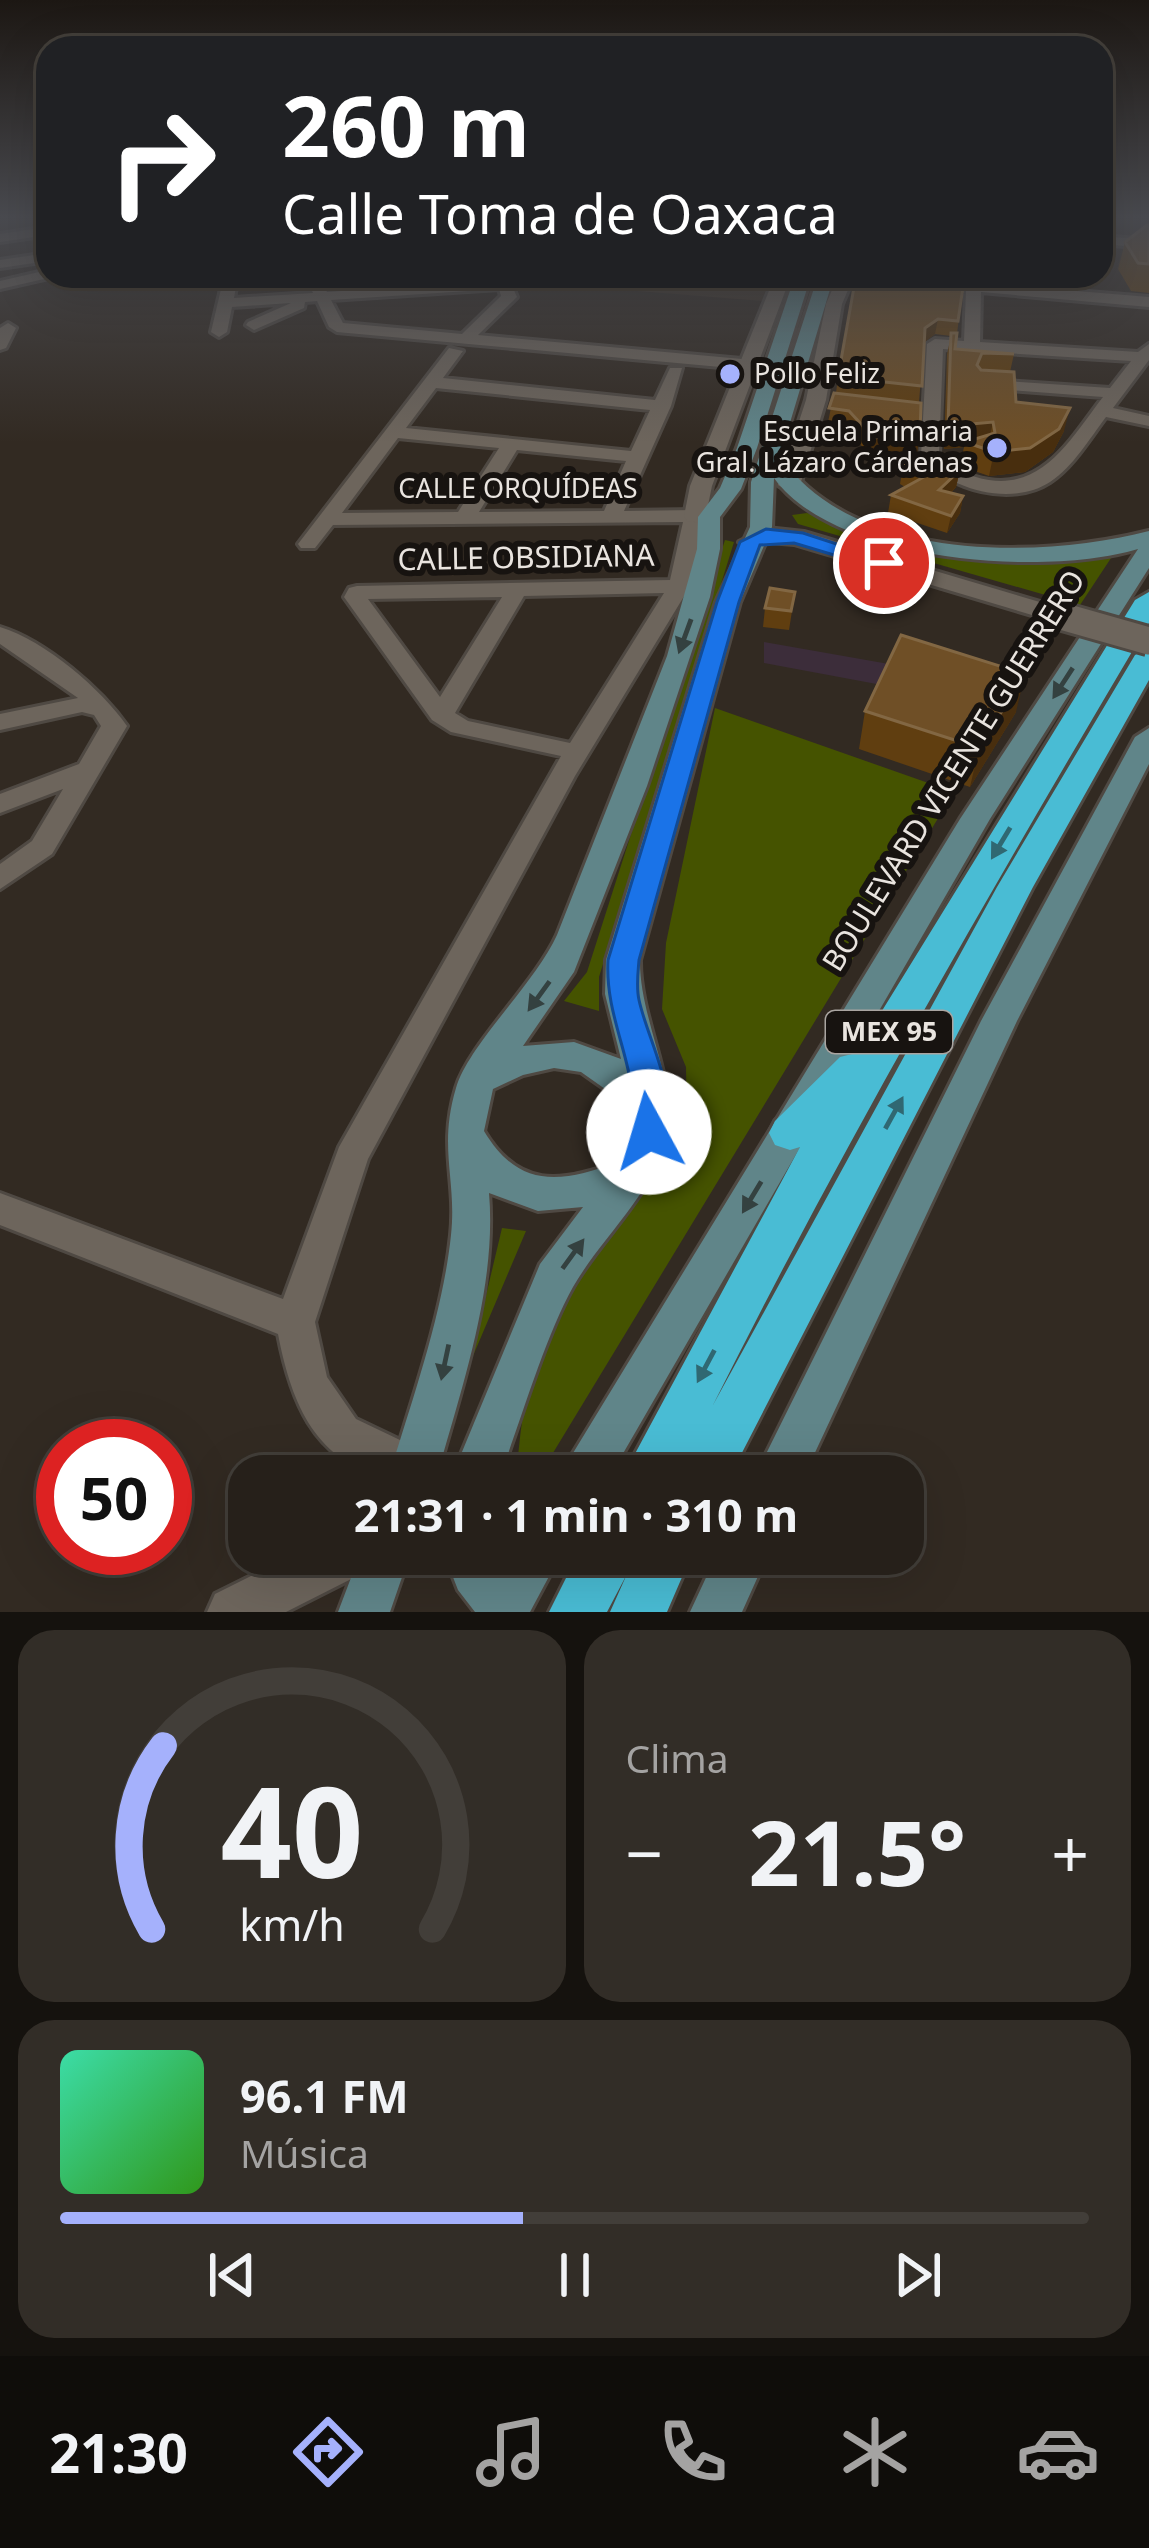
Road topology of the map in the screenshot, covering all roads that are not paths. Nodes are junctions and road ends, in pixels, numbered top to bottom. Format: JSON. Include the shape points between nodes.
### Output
{"nodes":[{"id":1,"x":227,"y":293,"type":"edge"},
{"id":2,"x":315,"y":293,"type":"edge"},
{"id":3,"x":339,"y":293,"type":"edge"},
{"id":4,"x":387,"y":293,"type":"edge"},
{"id":5,"x":508,"y":293,"type":"edge"},
{"id":6,"x":782,"y":293,"type":"edge"},
{"id":7,"x":797,"y":293,"type":"edge"},
{"id":8,"x":821,"y":293,"type":"edge"},
{"id":9,"x":840,"y":293,"type":"edge"},
{"id":10,"x":974,"y":293,"type":"edge"},
{"id":11,"x":1058,"y":293,"type":"edge"},
{"id":12,"x":316,"y":298,"type":"junction"},
{"id":13,"x":1149,"y":302,"type":"edge"},
{"id":14,"x":225,"y":303,"type":"junction"},
{"id":15,"x":834,"y":304,"type":"junction"},
{"id":16,"x":814,"y":314,"type":"junction"},
{"id":17,"x":254,"y":325,"type":"dead end"},
{"id":18,"x":8,"y":328,"type":"dead end"},
{"id":19,"x":219,"y":332,"type":"dead end"},
{"id":20,"x":400,"y":333,"type":"junction"},
{"id":21,"x":462,"y":344,"type":"junction"},
{"id":22,"x":0,"y":345,"type":"edge"},
{"id":23,"x":972,"y":346,"type":"junction"},
{"id":24,"x":1146,"y":353,"type":"edge"},
{"id":25,"x":776,"y":360,"type":"junction"},
{"id":26,"x":676,"y":372,"type":"dead end"},
{"id":27,"x":430,"y":382,"type":"junction"},
{"id":28,"x":983,"y":383,"type":"edge"},
{"id":29,"x":1114,"y":393,"type":"junction"},
{"id":30,"x":816,"y":400,"type":"junction"},
{"id":31,"x":839,"y":403,"type":"edge"},
{"id":32,"x":662,"y":406,"type":"junction"},
{"id":33,"x":908,"y":410,"type":"edge"},
{"id":34,"x":1100,"y":410,"type":"junction"},
{"id":35,"x":931,"y":413,"type":"junction"},
{"id":36,"x":1149,"y":421,"type":"edge"},
{"id":37,"x":392,"y":433,"type":"junction"},
{"id":38,"x":512,"y":443,"type":"junction"},
{"id":39,"x":638,"y":457,"type":"junction"},
{"id":40,"x":771,"y":458,"type":"junction"},
{"id":41,"x":776,"y":496,"type":"junction"},
{"id":42,"x":706,"y":513,"type":"junction"},
{"id":43,"x":326,"y":519,"type":"junction"},
{"id":44,"x":464,"y":519,"type":"junction"},
{"id":45,"x":610,"y":519,"type":"junction"},
{"id":46,"x":848,"y":519,"type":"junction"},
{"id":47,"x":1149,"y":538,"type":"edge"},
{"id":48,"x":751,"y":542,"type":"junction"},
{"id":49,"x":308,"y":544,"type":"dead end"},
{"id":50,"x":1149,"y":550,"type":"edge"},
{"id":51,"x":690,"y":586,"type":"junction"},
{"id":52,"x":518,"y":588,"type":"junction"},
{"id":53,"x":1149,"y":600,"type":"edge"},
{"id":54,"x":1063,"y":612,"type":"junction"},
{"id":55,"x":0,"y":634,"type":"edge"},
{"id":56,"x":1149,"y":637,"type":"edge"},
{"id":57,"x":1149,"y":655,"type":"edge"},
{"id":58,"x":105,"y":710,"type":"junction"},
{"id":59,"x":441,"y":715,"type":"junction"},
{"id":60,"x":0,"y":722,"type":"edge"},
{"id":61,"x":1149,"y":737,"type":"edge"},
{"id":62,"x":577,"y":752,"type":"junction"},
{"id":63,"x":89,"y":769,"type":"junction"},
{"id":64,"x":0,"y":804,"type":"edge"},
{"id":65,"x":0,"y":879,"type":"edge"},
{"id":66,"x":889,"y":1032,"type":"junction"},
{"id":67,"x":476,"y":1083,"type":"junction"},
{"id":68,"x":651,"y":1103,"type":"junction"},
{"id":69,"x":464,"y":1132,"type":"junction"},
{"id":70,"x":790,"y":1133,"type":"junction"},
{"id":71,"x":632,"y":1173,"type":"junction"},
{"id":72,"x":0,"y":1209,"type":"edge"},
{"id":73,"x":295,"y":1322,"type":"junction"},
{"id":74,"x":382,"y":1455,"type":"edge"},
{"id":75,"x":424,"y":1455,"type":"edge"},
{"id":76,"x":484,"y":1455,"type":"edge"},
{"id":77,"x":596,"y":1455,"type":"edge"},
{"id":78,"x":660,"y":1455,"type":"edge"},
{"id":79,"x":713,"y":1455,"type":"edge"},
{"id":80,"x":789,"y":1455,"type":"edge"},
{"id":81,"x":306,"y":1575,"type":"edge"},
{"id":82,"x":378,"y":1575,"type":"edge"},
{"id":83,"x":478,"y":1575,"type":"edge"},
{"id":84,"x":523,"y":1575,"type":"edge"},
{"id":85,"x":597,"y":1575,"type":"edge"},
{"id":86,"x":655,"y":1575,"type":"edge"},
{"id":87,"x":733,"y":1575,"type":"edge"},
{"id":88,"x":503,"y":1609,"type":"edge"},
{"id":89,"x":233,"y":1612,"type":"edge"},
{"id":90,"x":364,"y":1612,"type":"edge"},
{"id":91,"x":577,"y":1612,"type":"edge"},
{"id":92,"x":638,"y":1612,"type":"edge"},
{"id":93,"x":716,"y":1612,"type":"edge"}],
"edges":[{"from":1,"to":14,"type":"street"},
{"from":2,"to":12,"type":"street"},
{"from":3,"to":12,"type":"street"},
{"from":4,"to":20,"type":"street"},
{"from":5,"to":21,"type":"street"},
{"from":6,"to":25,"type":"street"},
{"from":7,"to":25,"type":"main road"},
{"from":8,"to":16,"type":"main road"},
{"from":9,"to":15,"type":"street"},
{"from":10,"to":23,"type":"street"},
{"from":11,"to":13,"type":"street"},
{"from":12,"to":14,"type":"street"},
{"from":12,"to":17,"type":"street"},
{"from":12,"to":20,"type":"street","via":[[337,327]]},
{"from":14,"to":19,"type":"street"},
{"from":15,"to":16,"type":"main road"},
{"from":15,"to":30,"type":"street"},
{"from":16,"to":25,"type":"main road"},
{"from":18,"to":22,"type":"street"},
{"from":20,"to":21,"type":"street"},
{"from":21,"to":25,"type":"street"},
{"from":21,"to":27,"type":"street"},
{"from":23,"to":24,"type":"street"},
{"from":23,"to":35,"type":"street","via":[[935,344]]},
{"from":24,"to":29,"type":"street"},
{"from":25,"to":40,"type":"main road"},
{"from":25,"to":42,"type":"main road","via":[[730,489]]},
{"from":26,"to":32,"type":"street"},
{"from":27,"to":32,"type":"street"},
{"from":27,"to":37,"type":"street"},
{"from":28,"to":29,"type":"street"},
{"from":29,"to":34,"type":"street"},
{"from":30,"to":31,"type":"street"},
{"from":30,"to":41,"type":"street"},
{"from":32,"to":39,"type":"street"},
{"from":33,"to":35,"type":"street"},
{"from":34,"to":35,"type":"street","via":[[1045,478],[1007,486],[976,483],[935,464]]},
{"from":34,"to":36,"type":"street"},
{"from":37,"to":38,"type":"street"},
{"from":37,"to":43,"type":"street"},
{"from":38,"to":39,"type":"street"},
{"from":38,"to":44,"type":"street"},
{"from":39,"to":45,"type":"street"},
{"from":40,"to":41,"type":"main road"},
{"from":40,"to":41,"type":"main road","via":[[763,482]]},
{"from":41,"to":42,"type":"main road"},
{"from":41,"to":46,"type":"main road"},
{"from":41,"to":46,"type":"main road"},
{"from":41,"to":48,"type":"main road"},
{"from":41,"to":54,"type":"street","via":[[789,526]]},
{"from":42,"to":45,"type":"street","name":"CALLE ORQUÍDEAS"},
{"from":42,"to":51,"type":"main road","via":[[714,535]]},
{"from":43,"to":44,"type":"street","name":"CALLE ORQUÍDEAS"},
{"from":43,"to":49,"type":"street"},
{"from":44,"to":45,"type":"street","name":"CALLE ORQUÍDEAS"},
{"from":46,"to":47,"type":"main road","via":[[945,550],[997,556],[1050,557]]},
{"from":48,"to":54,"type":"street","via":[[796,537]]},
{"from":48,"to":68,"type":"main road","via":[[623,960],[622,994]]},
{"from":50,"to":70,"type":"main road","name":"BOULEVARD VICENTE GUERRERO","one_way":true,"via":[[975,819]]},
{"from":51,"to":52,"type":"street","name":"CALLE OBSIDIANA"},
{"from":51,"to":62,"type":"street"},
{"from":51,"to":67,"type":"main road","one_way":true,"via":[[574,935],[557,972]]},
{"from":52,"to":59,"type":"street"},
{"from":52,"to":59,"type":"street","name":"CALLE OBSIDIANA","via":[[357,593]]},
{"from":53,"to":66,"type":"highway","number":"MEX 95","one_way":true},
{"from":54,"to":56,"type":"street","bridge":true},
{"from":55,"to":58,"type":"street"},
{"from":79,"to":57,"type":"highway","number":"MEX 95","one_way":true,"via":[[1015,887]]},
{"from":58,"to":60,"type":"street","via":[[82,705]]},
{"from":58,"to":63,"type":"street","via":[[114,726]]},
{"from":59,"to":62,"type":"street","via":[[460,727]]},
{"from":61,"to":80,"type":"main road","via":[[998,1021]]},
{"from":62,"to":73,"type":"street","via":[[351,1157]]},
{"from":63,"to":64,"type":"street"},
{"from":63,"to":65,"type":"street","via":[[42,848]]},
{"from":66,"to":70,"type":"highway"},
{"from":66,"to":78,"type":"highway","number":"MEX 95","one_way":true},
{"from":67,"to":68,"type":"main road","via":[[511,1062],[555,1053],[617,1071]]},
{"from":67,"to":69,"type":"main road"},
{"from":68,"to":71,"type":"main road"},
{"from":69,"to":71,"type":"main road","via":[[492,1173],[551,1197],[586,1193]]},
{"from":69,"to":75,"type":"main road","one_way":true,"via":[[472,1233]]},
{"from":70,"to":77,"type":"main road","name":"BOULEVARD VICENTE GUERRERO","one_way":true},
{"from":76,"to":71,"type":"main road","one_way":true,"via":[[555,1278]]},
{"from":72,"to":73,"type":"street"},
{"from":73,"to":74,"type":"street","via":[[308,1385],[341,1434]]},
{"from":81,"to":89,"type":"street"},
{"from":82,"to":90,"type":"main road"},
{"from":83,"to":88,"type":"main road"},
{"from":84,"to":88,"type":"main road"},
{"from":85,"to":91,"type":"highway"},
{"from":86,"to":92,"type":"highway"},
{"from":87,"to":93,"type":"main road"}]}
